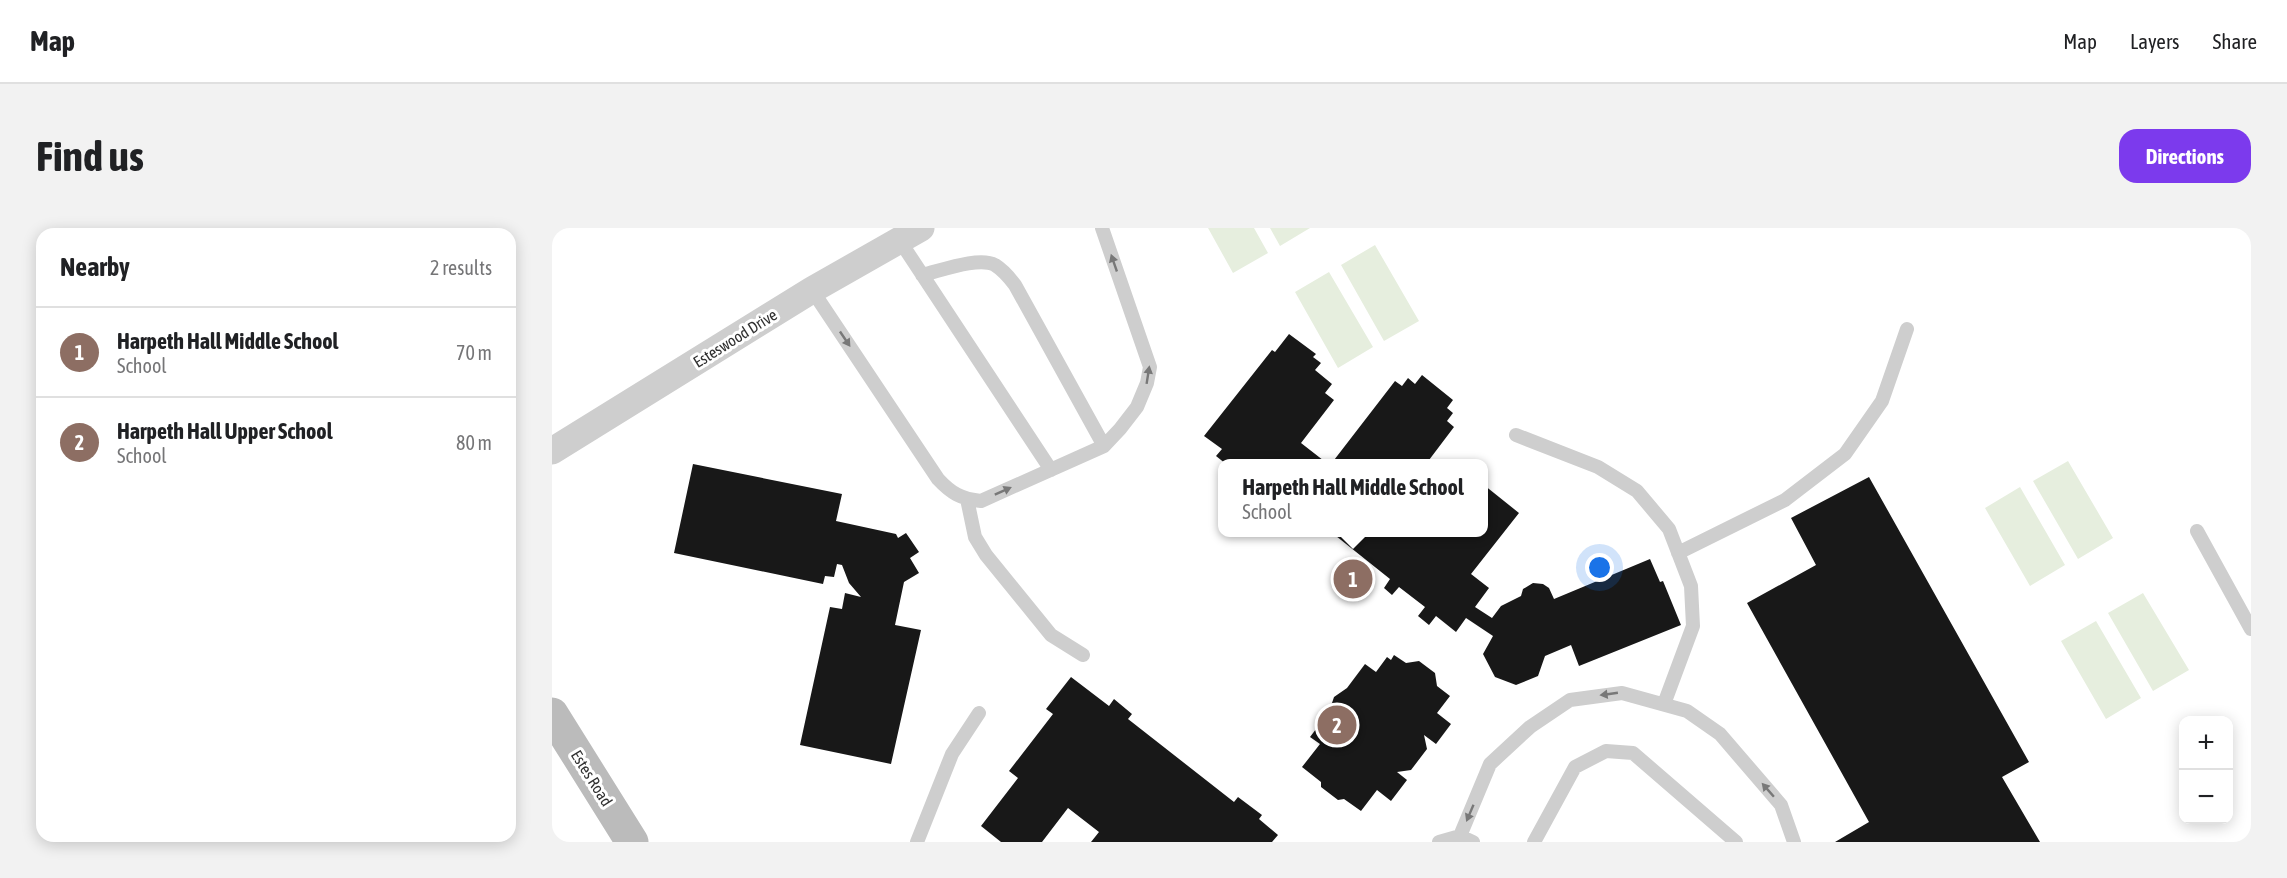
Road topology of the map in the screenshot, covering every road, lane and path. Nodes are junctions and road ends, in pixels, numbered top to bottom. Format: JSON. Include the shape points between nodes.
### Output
{"nodes":[{"id":1,"x":1102,"y":228,"type":"edge"},
{"id":2,"x":910,"y":235,"type":"edge"},
{"id":3,"x":922,"y":275,"type":"junction"},
{"id":4,"x":812,"y":290,"type":"junction"},
{"id":5,"x":1907,"y":328,"type":"dead end"},
{"id":6,"x":1516,"y":435,"type":"dead end"},
{"id":7,"x":1104,"y":446,"type":"junction"},
{"id":8,"x":552,"y":452,"type":"edge"},
{"id":9,"x":1051,"y":471,"type":"junction"},
{"id":10,"x":967,"y":500,"type":"junction"},
{"id":11,"x":2197,"y":531,"type":"dead end"},
{"id":12,"x":1678,"y":553,"type":"junction"},
{"id":13,"x":2251,"y":629,"type":"edge"},
{"id":14,"x":1083,"y":655,"type":"dead end"},
{"id":15,"x":1664,"y":704,"type":"junction"},
{"id":16,"x":552,"y":714,"type":"edge"},
{"id":17,"x":979,"y":714,"type":"dead end"},
{"id":18,"x":1462,"y":840,"type":"edge"},
{"id":19,"x":633,"y":842,"type":"edge"},
{"id":20,"x":917,"y":842,"type":"edge"},
{"id":21,"x":1439,"y":842,"type":"edge"},
{"id":22,"x":1534,"y":842,"type":"edge"},
{"id":23,"x":1736,"y":842,"type":"edge"},
{"id":24,"x":1794,"y":842,"type":"edge"}],
"edges":[{"from":7,"to":1,"type":"lane","one_way":true,"via":[[1137,407],[1150,367]]},
{"from":2,"to":3,"type":"lane"},
{"from":2,"to":4,"type":"street","name":"Esteswood Drive"},
{"from":3,"to":7,"type":"lane","via":[[981,261],[1005,273]]},
{"from":3,"to":9,"type":"lane"},
{"from":4,"to":8,"type":"street","name":"Esteswood Drive"},
{"from":4,"to":10,"type":"lane","one_way":true,"via":[[938,479],[949,491]]},
{"from":5,"to":12,"type":"lane","via":[[1882,401],[1845,454],[1785,500]]},
{"from":6,"to":12,"type":"lane","via":[[1598,467],[1636,491],[1669,529]]},
{"from":7,"to":9,"type":"lane"},
{"from":10,"to":9,"type":"lane","one_way":true,"via":[[981,501]]},
{"from":10,"to":14,"type":"lane","via":[[975,537],[986,555],[1051,635]]},
{"from":11,"to":13,"type":"lane"},
{"from":12,"to":15,"type":"lane","via":[[1692,586],[1693,626]]},
{"from":15,"to":18,"type":"lane","one_way":true,"via":[[1622,693],[1570,700],[1530,727],[1490,764]]},
{"from":24,"to":15,"type":"lane","one_way":true,"via":[[1781,805],[1720,734],[1687,711]]},
{"from":16,"to":19,"type":"main road","name":"Estes Road"},
{"from":17,"to":20,"type":"lane","via":[[952,754]]},
{"from":18,"to":21,"type":"lane"},
{"from":22,"to":23,"type":"lane","via":[[1575,767],[1606,751],[1633,753]]}]}
